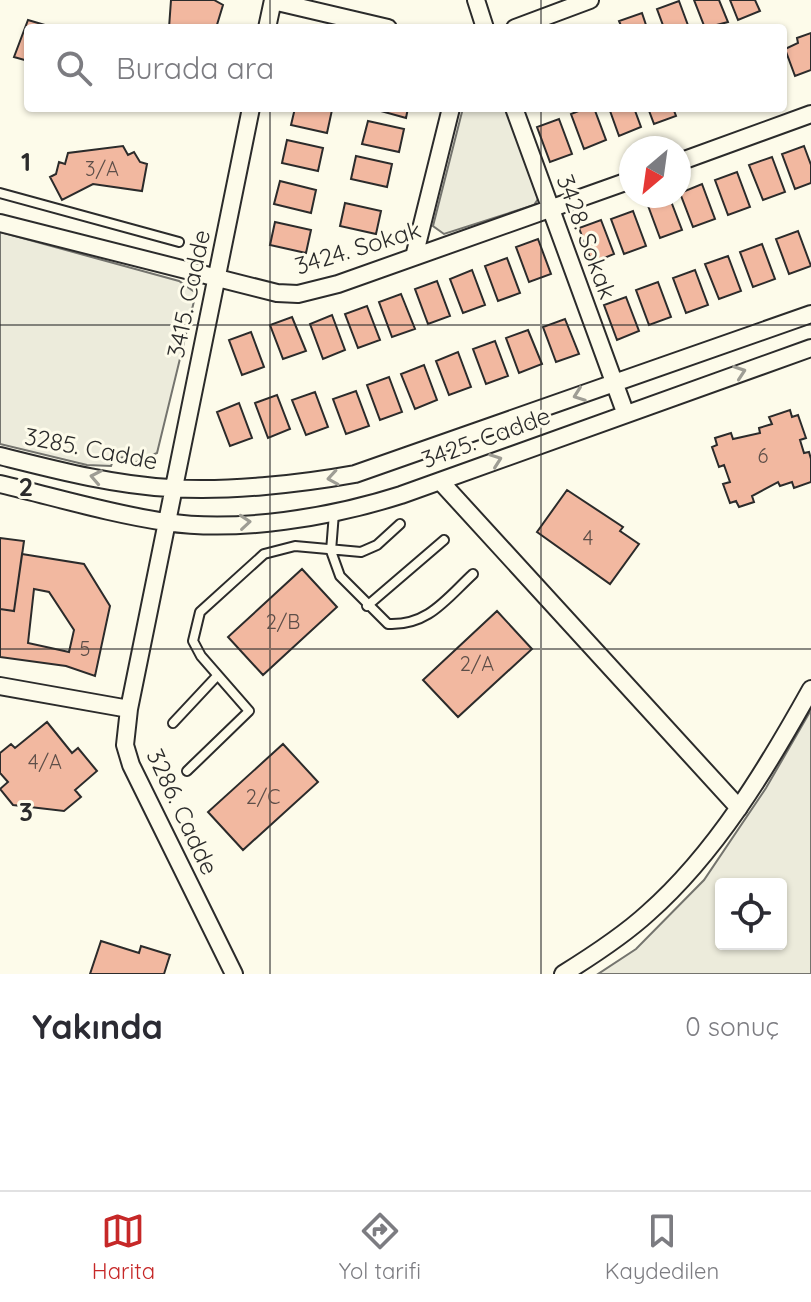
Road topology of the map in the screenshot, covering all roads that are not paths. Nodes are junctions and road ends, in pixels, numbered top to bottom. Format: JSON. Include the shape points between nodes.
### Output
{"nodes":[{"id":1,"x":476,"y":0,"type":"edge"},
{"id":2,"x":590,"y":0,"type":"edge"},
{"id":3,"x":273,"y":1,"type":"edge"},
{"id":4,"x":268,"y":24,"type":"edge"},
{"id":5,"x":371,"y":24,"type":"edge"},
{"id":6,"x":484,"y":24,"type":"edge"},
{"id":7,"x":526,"y":24,"type":"edge"},
{"id":8,"x":250,"y":112,"type":"edge"},
{"id":9,"x":450,"y":112,"type":"edge"},
{"id":10,"x":515,"y":112,"type":"edge"},
{"id":11,"x":811,"y":114,"type":"edge"},
{"id":12,"x":691,"y":158,"type":"edge"},
{"id":13,"x":619,"y":184,"type":"edge"},
{"id":14,"x":0,"y":193,"type":"edge"},
{"id":15,"x":549,"y":209,"type":"junction"},
{"id":16,"x":0,"y":223,"type":"edge"},
{"id":17,"x":179,"y":242,"type":"dead end"},
{"id":18,"x":414,"y":257,"type":"junction"},
{"id":19,"x":217,"y":280,"type":"junction"},
{"id":20,"x":811,"y":314,"type":"edge"},
{"id":21,"x":811,"y":348,"type":"edge"},
{"id":22,"x":614,"y":382,"type":"junction"},
{"id":23,"x":625,"y":412,"type":"junction"},
{"id":24,"x":0,"y":456,"type":"edge"},
{"id":25,"x":440,"y":481,"type":"junction"},
{"id":26,"x":0,"y":484,"type":"edge"},
{"id":27,"x":173,"y":489,"type":"junction"},
{"id":28,"x":334,"y":513,"type":"junction"},
{"id":29,"x":167,"y":522,"type":"junction"},
{"id":30,"x":400,"y":524,"type":"dead end"},
{"id":31,"x":444,"y":540,"type":"dead end"},
{"id":32,"x":331,"y":551,"type":"junction"},
{"id":33,"x":473,"y":574,"type":"dead end"},
{"id":34,"x":367,"y":606,"type":"junction"},
{"id":35,"x":216,"y":677,"type":"junction"},
{"id":36,"x":0,"y":686,"type":"edge"},
{"id":37,"x":811,"y":689,"type":"edge"},
{"id":38,"x":129,"y":709,"type":"junction"},
{"id":39,"x":173,"y":723,"type":"dead end"},
{"id":40,"x":187,"y":771,"type":"dead end"},
{"id":41,"x":739,"y":808,"type":"junction"},
{"id":42,"x":234,"y":974,"type":"edge"},
{"id":43,"x":563,"y":974,"type":"edge"}],
"edges":[{"from":1,"to":6,"type":"street"},
{"from":2,"to":7,"type":"street"},
{"from":3,"to":4,"type":"street"},
{"from":3,"to":5,"type":"street"},
{"from":8,"to":19,"type":"street","name":"3415. Cadde"},
{"from":9,"to":18,"type":"street"},
{"from":10,"to":15,"type":"street","name":"3428. Sokak"},
{"from":11,"to":12,"type":"street"},
{"from":13,"to":15,"type":"street","name":"3424. Sokak"},
{"from":14,"to":17,"type":"lane"},
{"from":15,"to":18,"type":"street","name":"3424. Sokak"},
{"from":15,"to":22,"type":"street","name":"3428. Sokak"},
{"from":16,"to":19,"type":"street","name":"3424. Sokak"},
{"from":18,"to":19,"type":"street","name":"3424. Sokak","via":[[298,294]]},
{"from":19,"to":27,"type":"street","name":"3415. Cadde"},
{"from":20,"to":22,"type":"street","name":"3425. Cadde"},
{"from":23,"to":21,"type":"street","name":"3425. Cadde","one_way":true},
{"from":22,"to":23,"type":"street","name":"3428. Sokak"},
{"from":22,"to":27,"type":"street","name":"3425. Cadde","one_way":true,"via":[[355,474]]},
{"from":25,"to":23,"type":"street","name":"3425. Cadde","one_way":true},
{"from":27,"to":24,"type":"street","name":"3285. Cadde","one_way":true},
{"from":25,"to":28,"type":"street","name":"3425. Cadde"},
{"from":25,"to":41,"type":"street"},
{"from":26,"to":29,"type":"street"},
{"from":27,"to":29,"type":"street","name":"3415. Cadde"},
{"from":29,"to":28,"type":"street","name":"3425. Cadde","one_way":true,"via":[[234,523]]},
{"from":28,"to":32,"type":"lane"},
{"from":29,"to":38,"type":"street","name":"3286. Cadde"},
{"from":30,"to":32,"type":"lane","via":[[361,552]]},
{"from":31,"to":34,"type":"lane"},
{"from":32,"to":34,"type":"lane","via":[[340,576]]},
{"from":32,"to":35,"type":"lane","via":[[295,546],[264,554],[200,612],[193,641]]},
{"from":33,"to":34,"type":"lane","via":[[411,625],[388,624]]},
{"from":35,"to":39,"type":"lane"},
{"from":35,"to":40,"type":"lane","via":[[249,711]]},
{"from":36,"to":38,"type":"street"},
{"from":37,"to":41,"type":"street"},
{"from":38,"to":42,"type":"street","name":"3286. Cadde","via":[[125,745],[131,765]]},
{"from":41,"to":43,"type":"street","via":[[648,914]]}]}
